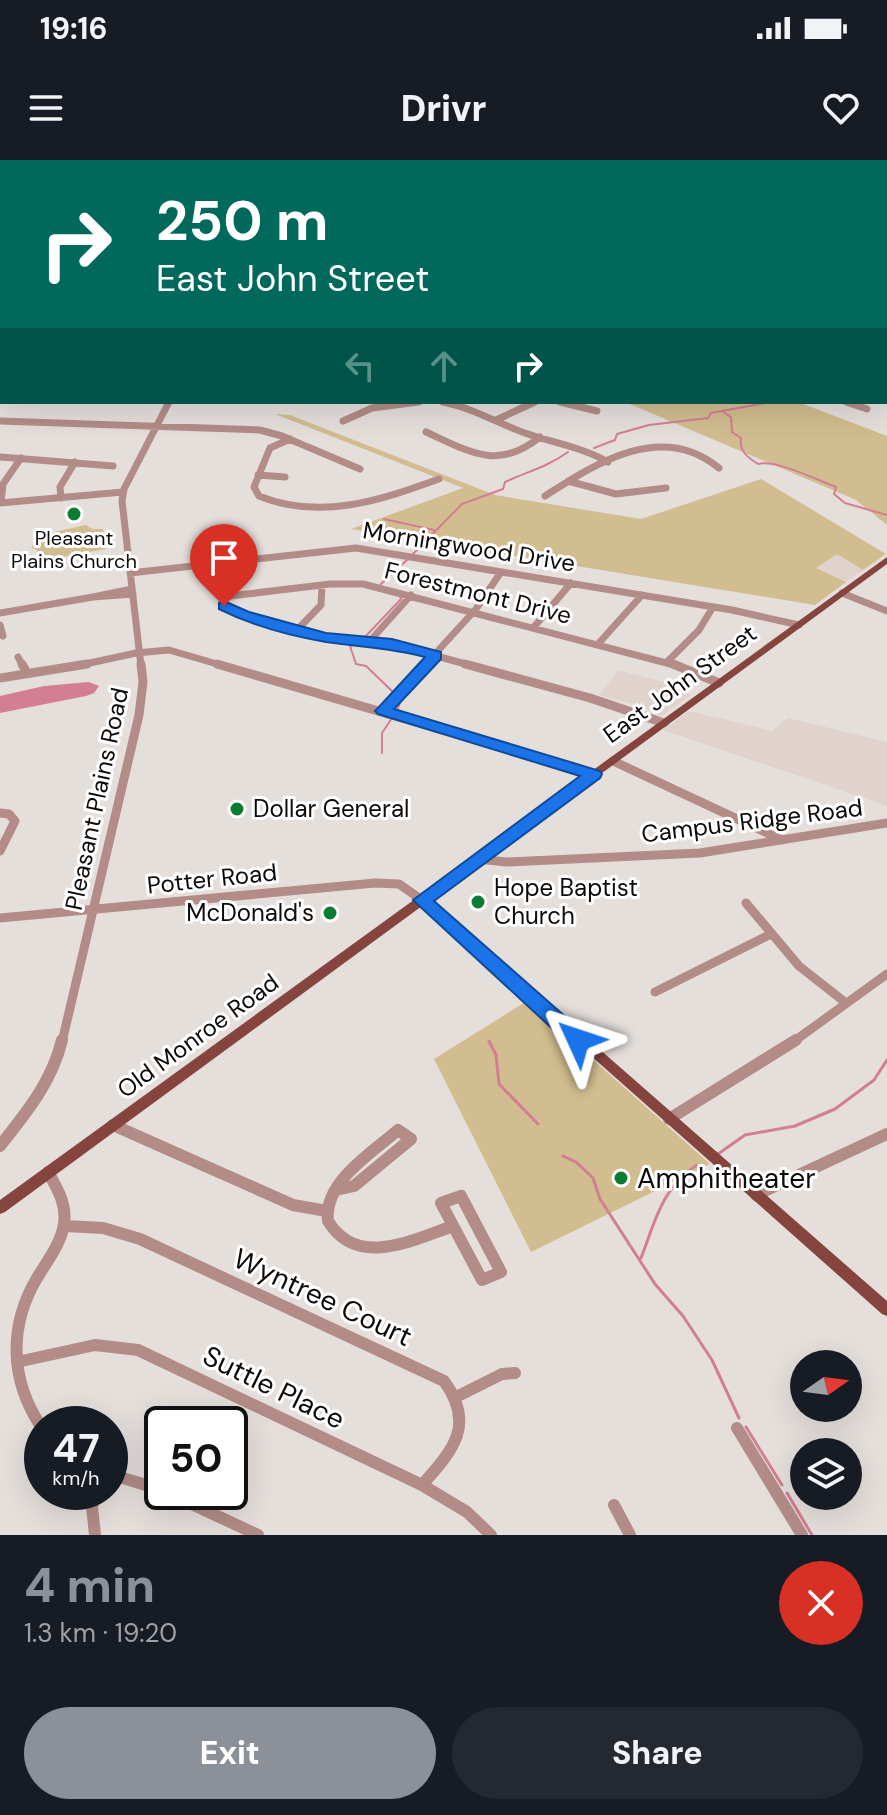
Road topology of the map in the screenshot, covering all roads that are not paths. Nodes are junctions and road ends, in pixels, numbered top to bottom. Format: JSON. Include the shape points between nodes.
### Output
{"nodes":[{"id":1,"x":168,"y":404,"type":"edge"},
{"id":2,"x":402,"y":404,"type":"edge"},
{"id":3,"x":455,"y":404,"type":"edge"},
{"id":4,"x":531,"y":404,"type":"edge"},
{"id":5,"x":573,"y":404,"type":"edge"},
{"id":6,"x":852,"y":404,"type":"edge"},
{"id":7,"x":867,"y":409,"type":"dead end"},
{"id":8,"x":597,"y":411,"type":"dead end"},
{"id":9,"x":496,"y":420,"type":"junction"},
{"id":10,"x":0,"y":421,"type":"edge"},
{"id":11,"x":343,"y":421,"type":"dead end"},
{"id":12,"x":154,"y":428,"type":"junction"},
{"id":13,"x":426,"y":432,"type":"dead end"},
{"id":14,"x":540,"y":437,"type":"junction"},
{"id":15,"x":290,"y":439,"type":"junction"},
{"id":16,"x":0,"y":457,"type":"edge"},
{"id":17,"x":21,"y":458,"type":"junction"},
{"id":18,"x":75,"y":462,"type":"junction"},
{"id":19,"x":608,"y":462,"type":"junction"},
{"id":20,"x":113,"y":466,"type":"dead end"},
{"id":21,"x":719,"y":468,"type":"dead end"},
{"id":22,"x":360,"y":469,"type":"dead end"},
{"id":23,"x":258,"y":475,"type":"junction"},
{"id":24,"x":285,"y":477,"type":"dead end"},
{"id":25,"x":439,"y":479,"type":"dead end"},
{"id":26,"x":568,"y":481,"type":"junction"},
{"id":27,"x":666,"y":488,"type":"dead end"},
{"id":28,"x":123,"y":494,"type":"junction"},
{"id":29,"x":545,"y":496,"type":"dead end"},
{"id":30,"x":61,"y":498,"type":"junction"},
{"id":31,"x":0,"y":504,"type":"edge"},
{"id":32,"x":887,"y":560,"type":"edge"},
{"id":33,"x":214,"y":563,"type":"junction"},
{"id":34,"x":501,"y":572,"type":"junction"},
{"id":35,"x":130,"y":573,"type":"junction"},
{"id":36,"x":571,"y":583,"type":"junction"},
{"id":37,"x":322,"y":585,"type":"junction"},
{"id":38,"x":133,"y":591,"type":"junction"},
{"id":39,"x":842,"y":593,"type":"junction"},
{"id":40,"x":411,"y":595,"type":"junction"},
{"id":41,"x":642,"y":595,"type":"junction"},
{"id":42,"x":222,"y":597,"type":"junction"},
{"id":43,"x":713,"y":607,"type":"junction"},
{"id":44,"x":887,"y":611,"type":"edge"},
{"id":45,"x":473,"y":612,"type":"junction"},
{"id":46,"x":0,"y":613,"type":"edge"},
{"id":47,"x":0,"y":625,"type":"edge"},
{"id":48,"x":799,"y":625,"type":"junction"},
{"id":49,"x":534,"y":627,"type":"junction"},
{"id":50,"x":297,"y":630,"type":"junction"},
{"id":51,"x":3,"y":636,"type":"dead end"},
{"id":52,"x":370,"y":641,"type":"junction"},
{"id":53,"x":598,"y":644,"type":"junction"},
{"id":54,"x":141,"y":652,"type":"junction"},
{"id":55,"x":436,"y":655,"type":"junction"},
{"id":56,"x":18,"y":657,"type":"dead end"},
{"id":57,"x":667,"y":662,"type":"junction"},
{"id":58,"x":26,"y":671,"type":"junction"},
{"id":59,"x":0,"y":678,"type":"edge"},
{"id":60,"x":719,"y":683,"type":"junction"},
{"id":61,"x":383,"y":711,"type":"junction"},
{"id":62,"x":664,"y":723,"type":"junction"},
{"id":63,"x":613,"y":761,"type":"junction"},
{"id":64,"x":594,"y":774,"type":"junction"},
{"id":65,"x":0,"y":813,"type":"edge"},
{"id":66,"x":887,"y":823,"type":"edge"},
{"id":67,"x":782,"y":840,"type":"junction"},
{"id":68,"x":0,"y":851,"type":"edge"},
{"id":69,"x":478,"y":859,"type":"junction"},
{"id":70,"x":422,"y":900,"type":"junction"},
{"id":71,"x":746,"y":903,"type":"dead end"},
{"id":72,"x":93,"y":911,"type":"junction"},
{"id":73,"x":0,"y":918,"type":"edge"},
{"id":74,"x":771,"y":934,"type":"junction"},
{"id":75,"x":887,"y":974,"type":"edge"},
{"id":76,"x":655,"y":992,"type":"dead end"},
{"id":77,"x":846,"y":1003,"type":"junction"},
{"id":78,"x":669,"y":1119,"type":"junction"},
{"id":79,"x":113,"y":1125,"type":"junction"},
{"id":80,"x":887,"y":1134,"type":"edge"},
{"id":81,"x":0,"y":1146,"type":"edge"},
{"id":82,"x":48,"y":1172,"type":"junction"},
{"id":83,"x":336,"y":1190,"type":"junction"},
{"id":84,"x":756,"y":1195,"type":"junction"},
{"id":85,"x":0,"y":1208,"type":"edge"},
{"id":86,"x":327,"y":1211,"type":"junction"},
{"id":87,"x":65,"y":1226,"type":"junction"},
{"id":88,"x":453,"y":1226,"type":"junction"},
{"id":89,"x":887,"y":1310,"type":"edge"},
{"id":90,"x":17,"y":1362,"type":"junction"},
{"id":91,"x":515,"y":1373,"type":"dead end"},
{"id":92,"x":456,"y":1397,"type":"junction"},
{"id":93,"x":28,"y":1406,"type":"edge"},
{"id":94,"x":737,"y":1428,"type":"dead end"},
{"id":95,"x":422,"y":1485,"type":"junction"},
{"id":96,"x":614,"y":1505,"type":"dead end"},
{"id":97,"x":92,"y":1510,"type":"edge"},
{"id":98,"x":205,"y":1510,"type":"edge"},
{"id":99,"x":95,"y":1535,"type":"edge"},
{"id":100,"x":258,"y":1535,"type":"edge"},
{"id":101,"x":491,"y":1535,"type":"edge"},
{"id":102,"x":630,"y":1535,"type":"edge"},
{"id":103,"x":802,"y":1535,"type":"edge"}],
"edges":[{"from":1,"to":12,"type":"street"},
{"from":2,"to":11,"type":"street","via":[[377,407]]},
{"from":3,"to":9,"type":"street"},
{"from":4,"to":9,"type":"street"},
{"from":5,"to":8,"type":"street"},
{"from":6,"to":7,"type":"street"},
{"from":9,"to":14,"type":"street"},
{"from":10,"to":12,"type":"street"},
{"from":12,"to":15,"type":"street","via":[[260,430]]},
{"from":12,"to":28,"type":"street"},
{"from":13,"to":14,"type":"street","via":[[494,458],[522,453]]},
{"from":14,"to":19,"type":"street","via":[[582,448]]},
{"from":15,"to":22,"type":"street"},
{"from":15,"to":23,"type":"street","via":[[270,448]]},
{"from":16,"to":17,"type":"street"},
{"from":17,"to":18,"type":"street"},
{"from":17,"to":31,"type":"street","via":[[3,484]]},
{"from":18,"to":20,"type":"street"},
{"from":18,"to":30,"type":"street","via":[[60,487]]},
{"from":19,"to":21,"type":"street","via":[[667,445],[693,451]]},
{"from":19,"to":26,"type":"street"},
{"from":23,"to":24,"type":"street"},
{"from":23,"to":25,"type":"street","via":[[254,487],[259,496],[330,509],[366,505]]},
{"from":26,"to":27,"type":"street","via":[[615,495]]},
{"from":26,"to":29,"type":"street"},
{"from":28,"to":30,"type":"street"},
{"from":28,"to":31,"type":"street"},
{"from":28,"to":35,"type":"street","name":"Pleasant Plains Road"},
{"from":30,"to":31,"type":"street"},
{"from":32,"to":39,"type":"main road","name":"East John Street"},
{"from":33,"to":34,"type":"street","name":"Morningwood Drive","via":[[350,548]]},
{"from":33,"to":35,"type":"street","name":"Morningwood Drive"},
{"from":33,"to":42,"type":"street"},
{"from":34,"to":36,"type":"street","name":"Morningwood Drive"},
{"from":34,"to":45,"type":"street"},
{"from":35,"to":38,"type":"street","name":"Pleasant Plains Road"},
{"from":36,"to":41,"type":"street","name":"Morningwood Drive"},
{"from":36,"to":49,"type":"street"},
{"from":37,"to":40,"type":"street","name":"Forestmont Drive","via":[[358,583]]},
{"from":37,"to":42,"type":"street","name":"Forestmont Drive"},
{"from":37,"to":50,"type":"street","via":[[323,605]]},
{"from":38,"to":46,"type":"street"},
{"from":38,"to":54,"type":"street","name":"Pleasant Plains Road"},
{"from":39,"to":44,"type":"street"},
{"from":39,"to":48,"type":"main road","name":"East John Street"},
{"from":40,"to":45,"type":"street","name":"Forestmont Drive"},
{"from":40,"to":52,"type":"street"},
{"from":41,"to":43,"type":"street","name":"Morningwood Drive"},
{"from":41,"to":53,"type":"street","via":[[633,612]]},
{"from":42,"to":50,"type":"street","via":[[233,612]]},
{"from":43,"to":48,"type":"street","name":"Morningwood Drive"},
{"from":43,"to":57,"type":"street","via":[[704,628]]},
{"from":45,"to":49,"type":"street","name":"Forestmont Drive"},
{"from":45,"to":55,"type":"street"},
{"from":47,"to":51,"type":"street"},
{"from":48,"to":60,"type":"main road","name":"East John Street"},
{"from":49,"to":53,"type":"street","name":"Forestmont Drive"},
{"from":50,"to":52,"type":"street"},
{"from":52,"to":55,"type":"street"},
{"from":53,"to":57,"type":"street","name":"Forestmont Drive"},
{"from":54,"to":58,"type":"street"},
{"from":54,"to":61,"type":"street","via":[[169,650]]},
{"from":54,"to":72,"type":"street","name":"Pleasant Plains Road","via":[[139,715]]},
{"from":55,"to":61,"type":"street"},
{"from":55,"to":62,"type":"street"},
{"from":56,"to":58,"type":"street"},
{"from":57,"to":60,"type":"street","name":"Forestmont Drive"},
{"from":58,"to":59,"type":"street"},
{"from":60,"to":62,"type":"main road","name":"East John Street"},
{"from":61,"to":64,"type":"street"},
{"from":62,"to":63,"type":"main road","name":"East John Street"},
{"from":63,"to":64,"type":"main road","name":"East John Street"},
{"from":63,"to":67,"type":"street"},
{"from":64,"to":69,"type":"main road","name":"East John Street"},
{"from":65,"to":68,"type":"street","via":[[15,821]]},
{"from":66,"to":67,"type":"street","name":"Campus Ridge Road"},
{"from":67,"to":69,"type":"street","name":"Campus Ridge Road","via":[[666,855]]},
{"from":69,"to":70,"type":"main road","name":"East John Street"},
{"from":70,"to":72,"type":"street","name":"Potter Road","via":[[390,882]]},
{"from":70,"to":78,"type":"main road"},
{"from":70,"to":79,"type":"main road","name":"Old Monroe Road"},
{"from":71,"to":74,"type":"street"},
{"from":72,"to":73,"type":"street","name":"Potter Road"},
{"from":72,"to":81,"type":"street","name":"Pleasant Plains Road","via":[[58,1057],[40,1095]]},
{"from":74,"to":76,"type":"street"},
{"from":74,"to":77,"type":"street","via":[[799,966]]},
{"from":75,"to":77,"type":"street"},
{"from":77,"to":78,"type":"street"},
{"from":78,"to":84,"type":"main road"},
{"from":79,"to":82,"type":"main road","name":"Old Monroe Road"},
{"from":79,"to":86,"type":"street","via":[[293,1205]]},
{"from":80,"to":84,"type":"street"},
{"from":82,"to":85,"type":"main road","name":"Old Monroe Road"},
{"from":82,"to":87,"type":"street","via":[[63,1199]]},
{"from":83,"to":83,"type":"street","via":[[348,1172],[398,1130],[411,1139],[354,1186]]},
{"from":83,"to":86,"type":"street"},
{"from":84,"to":89,"type":"main road"},
{"from":86,"to":88,"type":"street","via":[[335,1231],[371,1248]]},
{"from":87,"to":90,"type":"street","via":[[19,1314]]},
{"from":87,"to":92,"type":"street","name":"Wyntree Court","via":[[103,1228],[140,1239],[428,1372]]},
{"from":88,"to":88,"type":"street","via":[[482,1280],[501,1272],[461,1196],[441,1203]]},
{"from":90,"to":93,"type":"street"},
{"from":90,"to":95,"type":"street","name":"Suttle Place","via":[[95,1345],[138,1350]]},
{"from":91,"to":92,"type":"street"},
{"from":92,"to":95,"type":"street","via":[[462,1423],[457,1439]]},
{"from":94,"to":103,"type":"street"},
{"from":95,"to":101,"type":"street","name":"Suttle Place","via":[[467,1512]]},
{"from":96,"to":102,"type":"street"},
{"from":97,"to":99,"type":"street"},
{"from":98,"to":100,"type":"street"}]}
